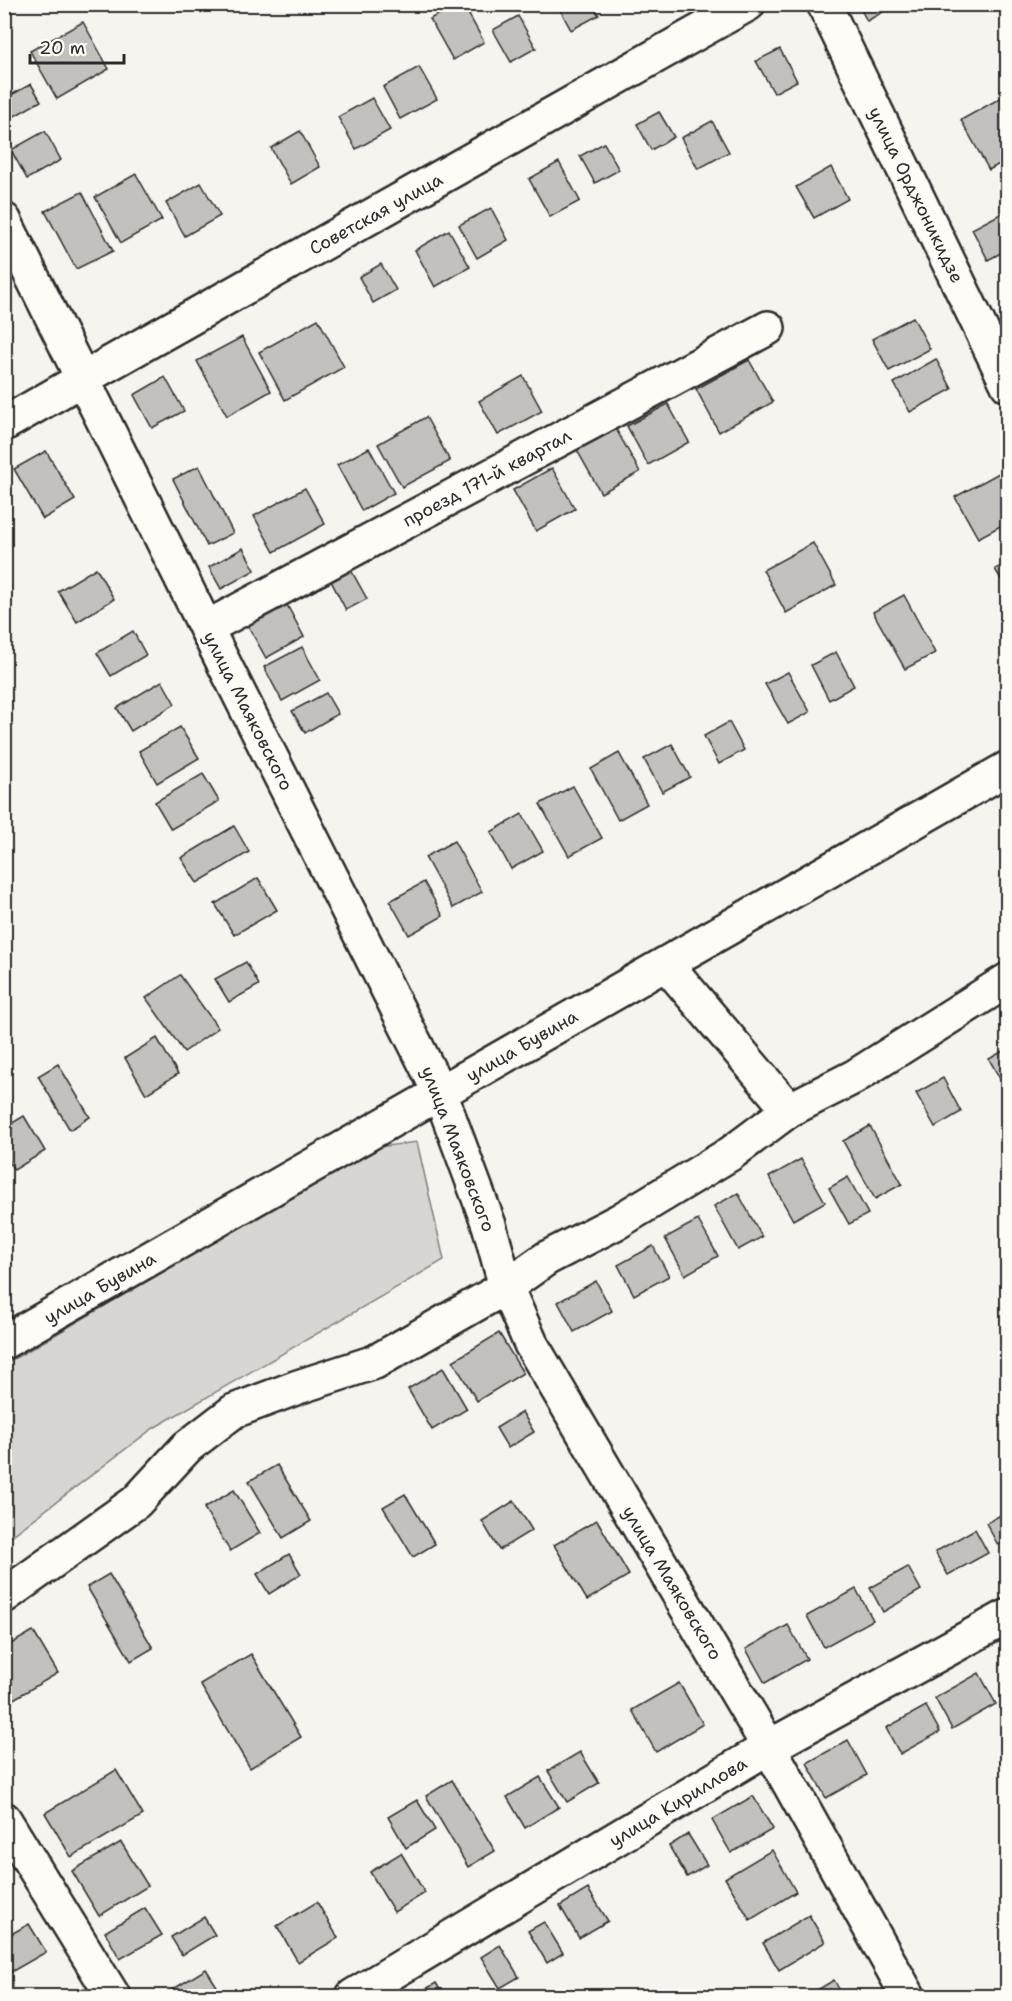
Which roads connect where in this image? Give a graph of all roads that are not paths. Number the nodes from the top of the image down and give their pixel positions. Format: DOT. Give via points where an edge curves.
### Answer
graph roads {
  1 [pos="748,4"];
  2 [pos="824,4"];
  3 [pos="4,220"];
  4 [pos="768,328"];
  5 [pos="84,378"];
  6 [pos="1008,385"];
  7 [pos="4,424"];
  8 [pos="206,628"];
  9 [pos="1008,768"];
  10 [pos="666,964"];
  11 [pos="1008,980"];
  12 [pos="440,1093"];
  13 [pos="789,1110"];
  14 [pos="506,1287"];
  15 [pos="4,1342"];
  16 [pos="4,1596"];
  17 [pos="1008,1616"];
  18 [pos="769,1747"];
  19 [pos="4,1819"];
  20 [pos="113,1996"];
  21 [pos="353,1996"];
  22 [pos="908,1996"];
  1 -- 5 [label="street, Советская улица"];
  2 -- 6 [label="street, улица Орджоникидзе"];
  3 -- 5 [label="street, улица Маяковского"];
  4 -- 8 [label="street, проезд 171-й квартал"];
  5 -- 7 [label="street, Советская улица"];
  5 -- 8 [label="street, улица Маяковского"];
  8 -- 12 [label="street, улица Маяковского"];
  9 -- 10 [label="street, улица Бувина"];
  10 -- 12 [label="street, улица Бувина"];
  10 -- 13 [label="street"];
  11 -- 13 [label="street" via="854,1077"];
  12 -- 14 [label="street, улица Маяковского" via="489,1225"];
  12 -- 15 [label="street, улица Бувина"];
  13 -- 14 [label="street" via="730,1154 619,1221 547,1258"];
  14 -- 16 [label="street" via="375,1362 234,1411 187,1447 136,1502"];
  14 -- 18 [label="street, улица Маяковского" via="531,1344"];
  17 -- 18 [label="street, улица Кириллова"];
  18 -- 21 [label="street, улица Кириллова"];
  18 -- 22 [label="street, улица Маяковского"];
  19 -- 20 [label="street"];
}
